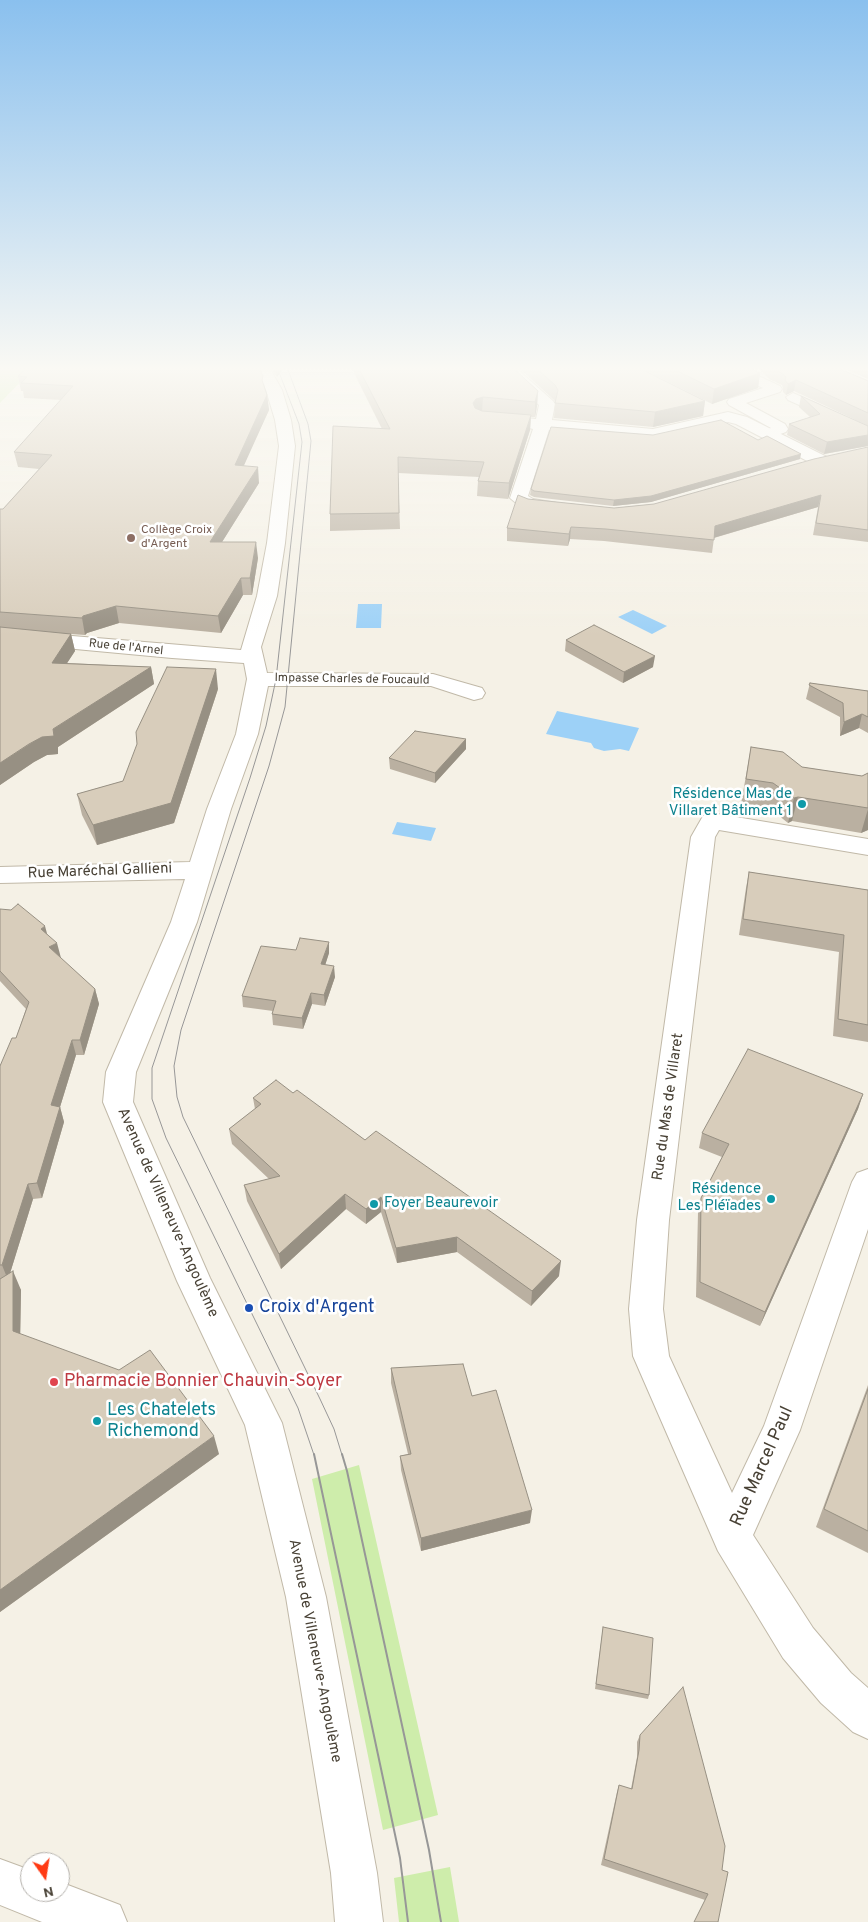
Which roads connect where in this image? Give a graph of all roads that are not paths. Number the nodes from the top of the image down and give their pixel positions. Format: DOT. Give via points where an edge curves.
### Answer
graph roads {
  1 [pos="287,457"];
  2 [pos="532,457"];
  3 [pos="822,457"];
  4 [pos="799,467"];
  5 [pos="566,508"];
  6 [pos="0,636"];
  7 [pos="255,668"];
  8 [pos="474,693"];
  9 [pos="868,847"];
  10 [pos="200,870"];
  11 [pos="0,875"];
  12 [pos="868,1182"];
  13 [pos="732,1537"];
  14 [pos="868,1717"];
  15 [pos="0,1882"];
  16 [pos="103,1922"];
  17 [pos="359,1922"];
  1 -- 7 [label="street, Avenue de Villeneuve-Angoulème" via="269,587 251,647"];
  2 -- 5 [label="street" via="519,498 528,504"];
  3 -- 4 [label="street" via="830,460"];
  6 -- 7 [label="street, Rue de l'Arnel" via="172,652"];
  7 -- 8 [label="street, Impasse Charles de Foucauld" via="433,680"];
  7 -- 10 [label="street, Avenue de Villeneuve-Angoulème" via="246,734"];
  9 -- 13 [label="street, Rue du Mas de Villaret" via="712,821 703,837 653,1220 646,1309 650,1356"];
  10 -- 11 [label="street, Rue Maréchal Gallieni"];
  10 -- 17 [label="street, Avenue de Villeneuve-Angoulème" via="184,922 121,1072 118,1102 194,1280 263,1423 306,1597 354,1872"];
  12 -- 13 [label="street, Rue Marcel Paul" via="781,1430"];
  13 -- 14 [label="street, Rue Marcel Paul" via="798,1643 836,1688"];
  15 -- 16 [label="street"];
}
